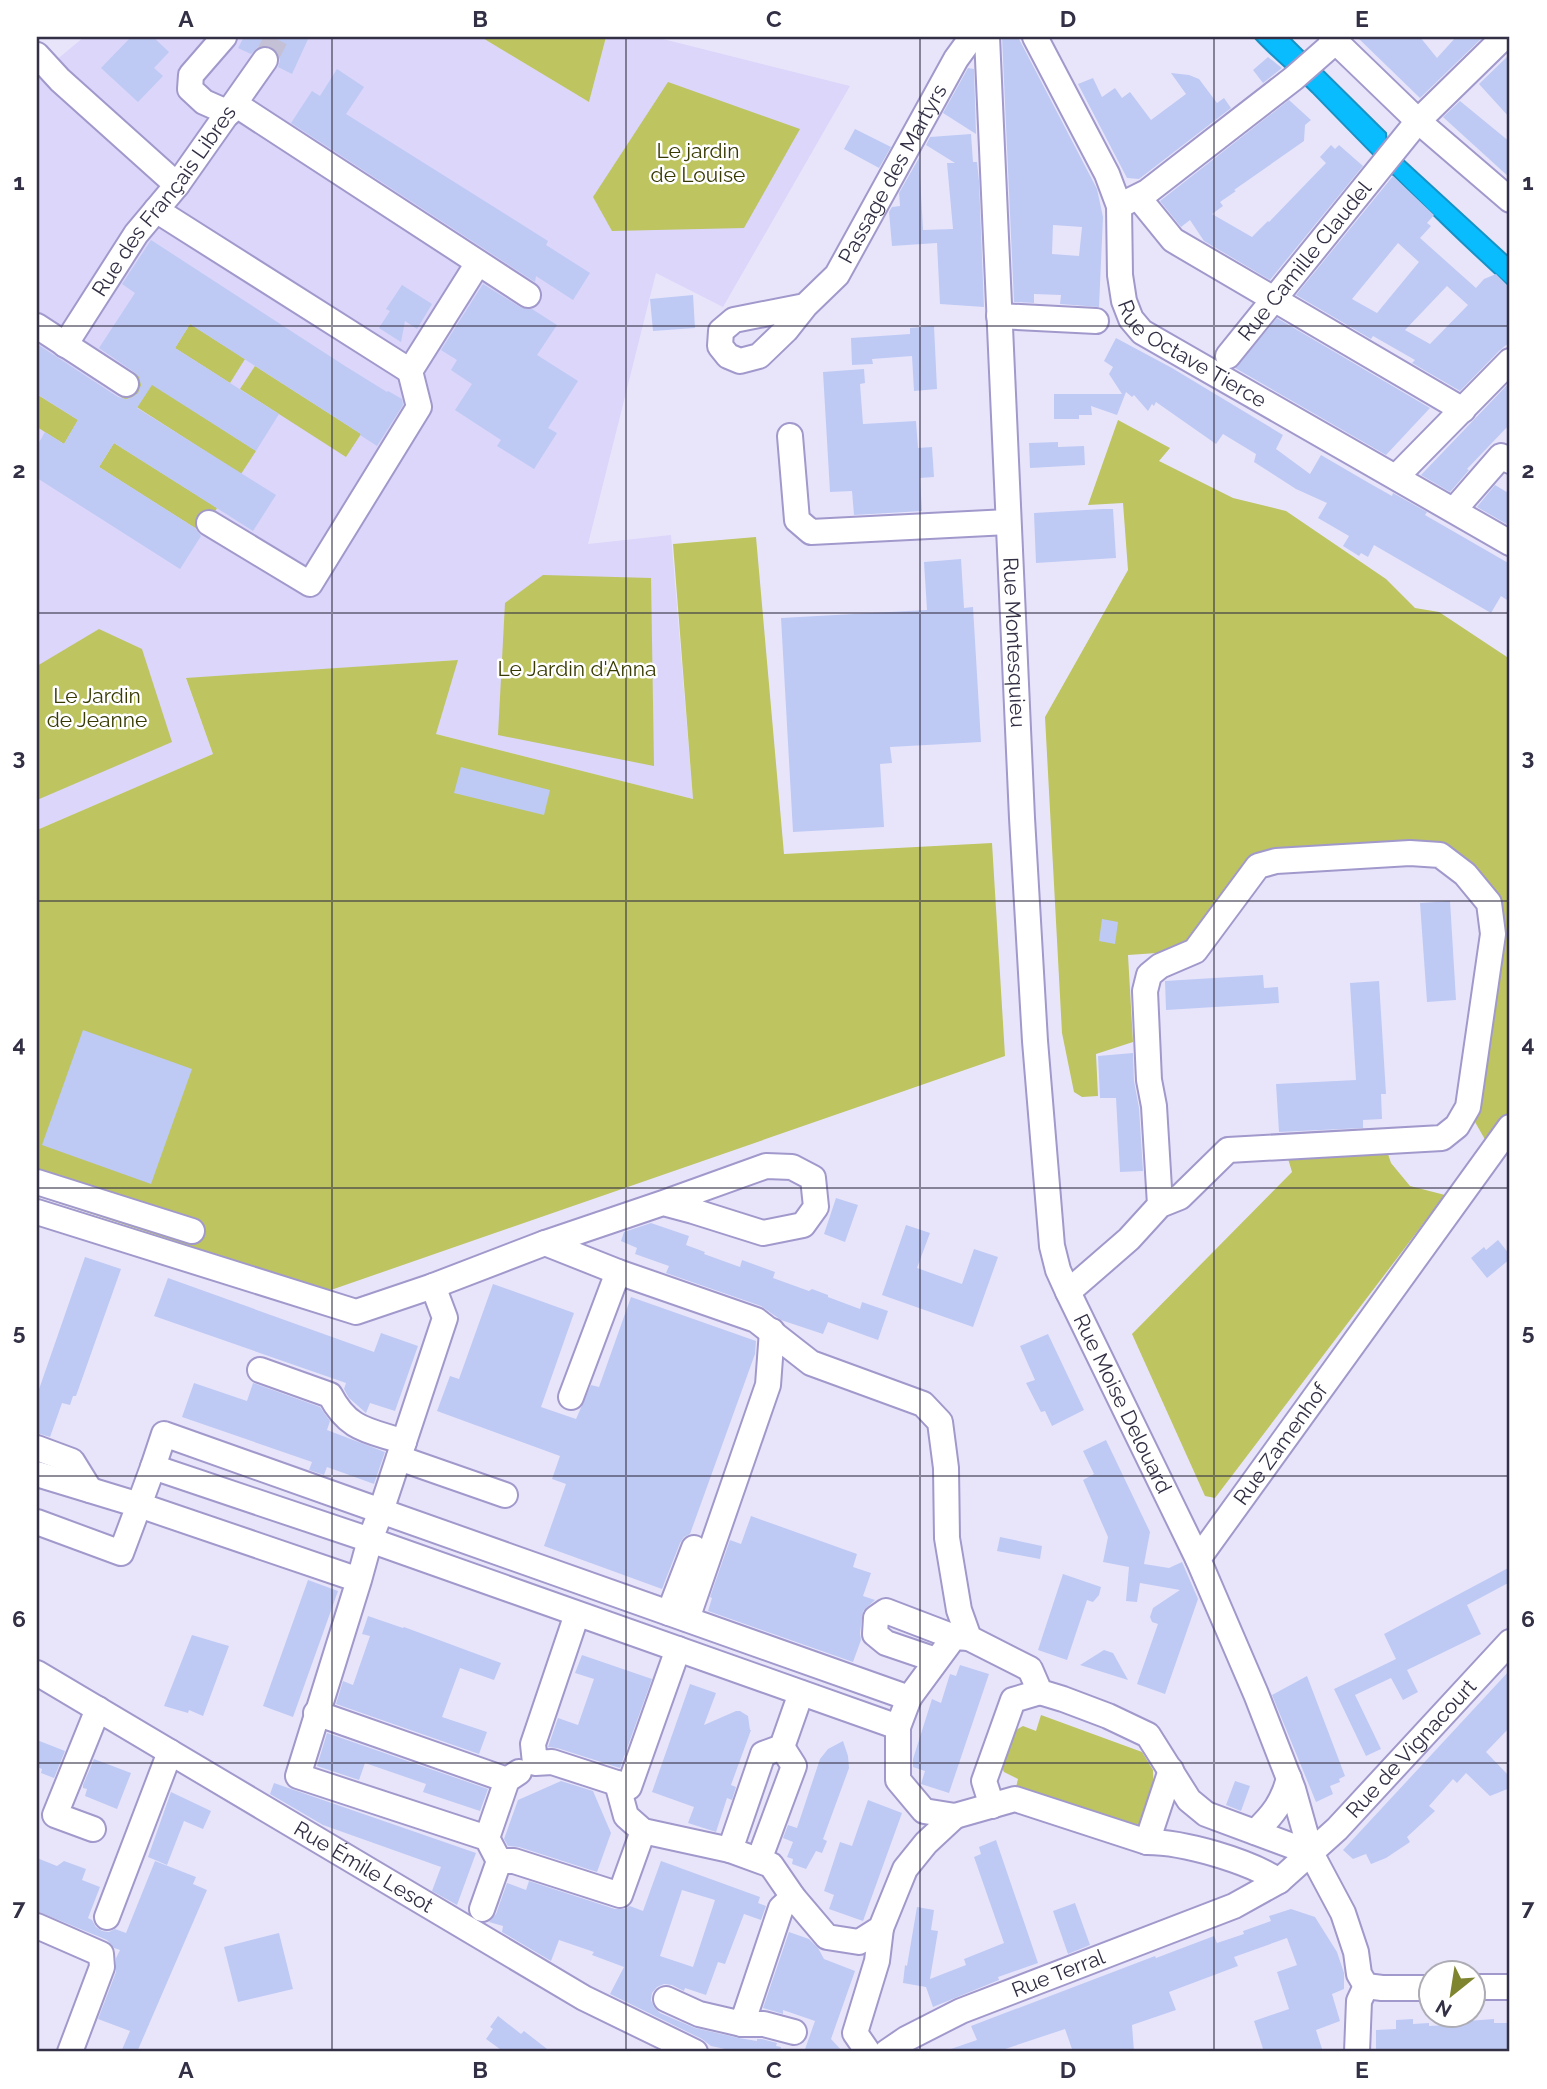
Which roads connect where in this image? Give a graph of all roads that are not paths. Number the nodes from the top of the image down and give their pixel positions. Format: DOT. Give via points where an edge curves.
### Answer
graph roads {
  1 [pos="224,37"];
  2 [pos="972,37"];
  3 [pos="987,37"];
  4 [pos="1035,37"];
  5 [pos="1504,37"];
  6 [pos="1328,45"];
  7 [pos="37,55"];
  8 [pos="265,60"];
  9 [pos="232,108"];
  10 [pos="1418,121"];
  11 [pos="177,185"];
  12 [pos="1510,200"];
  13 [pos="1129,201"];
  14 [pos="156,210"];
  15 [pos="478,263"];
  16 [pos="528,295"];
  17 [pos="1272,298"];
  18 [pos="806,306"];
  19 [pos="999,316"];
  20 [pos="1096,321"];
  21 [pos="37,326"];
  22 [pos="65,345"];
  23 [pos="1228,356"];
  24 [pos="1510,361"];
  25 [pos="410,371"];
  26 [pos="126,384"];
  27 [pos="1463,410"];
  28 [pos="790,436"];
  29 [pos="1510,461"];
  30 [pos="1396,477"];
  31 [pos="1454,510"];
  32 [pos="1009,522"];
  33 [pos="209,523"];
  34 [pos="1510,542"];
  35 [pos="1508,1131"];
  36 [pos="37,1182"];
  37 [pos="663,1203"];
  38 [pos="1160,1205"];
  39 [pos="37,1212"];
  40 [pos="192,1231"];
  41 [pos="545,1243"];
  42 [pos="1052,1246"];
  43 [pos="618,1272"];
  44 [pos="433,1286"];
  45 [pos="1068,1293"];
  46 [pos="772,1331"];
  47 [pos="260,1370"];
  48 [pos="571,1397"];
  49 [pos="37,1448"];
  50 [pos="402,1450"];
  51 [pos="153,1466"];
  52 [pos="37,1474"];
  53 [pos="90,1490"];
  54 [pos="505,1495"];
  55 [pos="139,1505"];
  56 [pos="381,1511"];
  57 [pos="37,1522"];
  58 [pos="370,1540"];
  59 [pos="1198,1559"];
  60 [pos="359,1580"];
  61 [pos="577,1614"];
  62 [pos="678,1616"];
  63 [pos="961,1638"];
  64 [pos="1510,1642"];
  65 [pos="678,1649"];
  66 [pos="936,1660"];
  67 [pos="37,1673"];
  68 [pos="1040,1692"];
  69 [pos="802,1693"];
  70 [pos="909,1698"];
  71 [pos="98,1709"];
  72 [pos="316,1713"];
  73 [pos="898,1727"];
  74 [pos="782,1747"];
  75 [pos="170,1752"];
  76 [pos="535,1763"];
  77 [pos="1171,1769"];
  78 [pos="507,1780"];
  79 [pos="617,1783"];
  80 [pos="1291,1784"];
  81 [pos="992,1806"];
  82 [pos="1198,1807"];
  83 [pos="46,1811"];
  84 [pos="956,1816"];
  85 [pos="93,1829"];
  86 [pos="643,1831"];
  87 [pos="1255,1832"];
  88 [pos="487,1838"];
  89 [pos="1156,1842"];
  90 [pos="1195,1849"];
  91 [pos="730,1850"];
  92 [pos="1311,1853"];
  93 [pos="1227,1859"];
  94 [pos="759,1860"];
  95 [pos="499,1861"];
  96 [pos="1279,1881"];
  97 [pos="793,1897"];
  98 [pos="1234,1906"];
  99 [pos="482,1909"];
  100 [pos="107,1917"];
  101 [pos="37,1926"];
  102 [pos="881,1928"];
  103 [pos="1366,1986"];
  104 [pos="1488,1987"];
  105 [pos="1510,1987"];
  106 [pos="1418,1988"];
  107 [pos="666,1999"];
  108 [pos="742,2024"];
  109 [pos="794,2032"];
  110 [pos="69,2052"];
  111 [pos="695,2052"];
  112 [pos="868,2052"];
  113 [pos="887,2052"];
  114 [pos="1357,2052"];
  1 -- 9 [label="street" via="191,75 190,89 204,102"];
  2 -- 18 [label="street, Passage des Martyrs" via="836,275"];
  3 -- 19 [label="street, Rue Montesquieu"];
  4 -- 13 [label="street, Rue Octave Tierce" via="1108,174"];
  5 -- 10 [label="street, Rue Camille Claudel"];
  6 -- 10 [label="street"];
  6 -- 13 [label="street" via="1294,78"];
  7 -- 11 [label="street"];
  8 -- 9 [label="street, Rue des Français Libres"];
  9 -- 11 [label="street, Rue des Français Libres"];
  9 -- 15 [label="street"];
  10 -- 12 [label="street"];
  10 -- 17 [label="street, Rue Camille Claudel"];
  11 -- 14 [label="street, Rue des Français Libres"];
  13 -- 17 [label="street" via="1172,240"];
  13 -- 30 [label="street, Rue Octave Tierce" via="1120,275 1131,319 1143,332"];
  14 -- 22 [label="street, Rue des Français Libres"];
  14 -- 25 [label="street"];
  15 -- 16 [label="street"];
  15 -- 25 [label="street"];
  17 -- 23 [label="street, Rue Camille Claudel"];
  17 -- 27 [label="street"];
  19 -- 20 [label="street"];
  19 -- 32 [label="street, Rue Montesquieu"];
  21 -- 22 [label="street"];
  22 -- 26 [label="street"];
  24 -- 27 [label="street"];
  25 -- 33 [label="street" via="419,407 310,584"];
  27 -- 30 [label="street"];
  28 -- 32 [label="street" via="797,520 811,532"];
  29 -- 31 [label="street" via="1501,456"];
  30 -- 31 [label="street, Rue Octave Tierce"];
  31 -- 34 [label="street, Rue Octave Tierce"];
  32 -- 42 [label="street, Rue Montesquieu" via="1023,846"];
  35 -- 59 [label="street, Rue Zamenhof"];
  36 -- 40 [label="street"];
  37 -- 37 [label="street" via="763,1233 803,1225 816,1207 813,1178 792,1167 765,1166"];
  37 -- 41 [label="street"];
  38 -- 38 [label="street" via="1149,1080 1145,991 1149,975 1160,965 1195,951 1258,866 1410,853 1440,855 1465,874 1489,903 1493,934 1468,1107 1457,1126 1442,1138 1228,1150 1180,1197"];
  38 -- 45 [label="street"];
  39 -- 44 [label="street" via="356,1312"];
  41 -- 43 [label="street"];
  41 -- 44 [label="street"];
  42 -- 45 [label="street, Rue Moise Delouard"];
  43 -- 46 [label="street" via="756,1320"];
  43 -- 48 [label="street"];
  44 -- 50 [label="street" via="445,1318"];
  45 -- 59 [label="street, Rue Moise Delouard"];
  46 -- 62 [label="street" via="768,1385"];
  46 -- 63 [label="street" via="811,1363 923,1404 940,1422 947,1538"];
  47 -- 50 [label="street" via="330,1395 355,1426"];
  49 -- 53 [label="street" via="72,1461"];
  50 -- 54 [label="street"];
  50 -- 56 [label="street"];
  51 -- 55 [label="street"];
  51 -- 56 [label="street" via="164,1434"];
  51 -- 58 [label="street"];
  52 -- 53 [label="street"];
  53 -- 55 [label="street"];
  55 -- 57 [label="street" via="121,1553"];
  55 -- 60 [label="street"];
  56 -- 58 [label="street"];
  56 -- 62 [label="street"];
  58 -- 60 [label="street"];
  58 -- 61 [label="street"];
  59 -- 80 [label="street"];
  60 -- 72 [label="street"];
  61 -- 65 [label="street"];
  61 -- 76 [label="street" via="533,1744"];
  62 -- 70 [label="street"];
  63 -- 66 [label="street"];
  63 -- 66 [label="street" via="886,1611 876,1618 875,1634 886,1643"];
  63 -- 68 [label="street" via="1030,1669"];
  64 -- 92 [label="street, Rue de Vignacourt"];
  65 -- 69 [label="street"];
  65 -- 79 [label="street" via="629,1787"];
  66 -- 70 [label="street"];
  67 -- 71 [label="street, Rue Émile Lesot"];
  68 -- 77 [label="street" via="1148,1735"];
  68 -- 81 [label="street" via="1013,1700 984,1781"];
  69 -- 73 [label="street"];
  69 -- 74 [label="street"];
  70 -- 73 [label="street"];
  71 -- 75 [label="street, Rue Émile Lesot"];
  71 -- 83 [label="street"];
  72 -- 78 [label="street"];
  72 -- 88 [label="street" via="298,1776"];
  73 -- 84 [label="street" via="898,1780 924,1811"];
  74 -- 91 [label="street" via="763,1754"];
  74 -- 94 [label="street" via="794,1766"];
  75 -- 100 [label="street"];
  75 -- 111 [label="street, Rue Émile Lesot" via="584,1998"];
  76 -- 78 [label="street"];
  76 -- 79 [label="street" via="552,1762"];
  77 -- 82 [label="street"];
  77 -- 89 [label="street"];
  78 -- 88 [label="street"];
  79 -- 86 [label="street" via="626,1816"];
  80 -- 87 [label="street"];
  80 -- 92 [label="street"];
  81 -- 84 [label="street"];
  81 -- 89 [label="street" via="1015,1799"];
  82 -- 87 [label="street"];
  82 -- 89 [label="street" via="1176,1804"];
  82 -- 90 [label="street"];
  83 -- 85 [label="street"];
  84 -- 102 [label="street" via="905,1869"];
  86 -- 91 [label="street"];
  86 -- 95 [label="street" via="621,1895 514,1861"];
  87 -- 92 [label="street"];
  88 -- 95 [label="street"];
  89 -- 90 [label="street"];
  90 -- 93 [label="street"];
  91 -- 94 [label="street"];
  92 -- 96 [label="street, Rue de Vignacourt"];
  92 -- 103 [label="street" via="1343,1913"];
  93 -- 96 [label="street"];
  93 -- 98 [label="street" via="1236,1871"];
  94 -- 97 [label="street" via="771,1865"];
  95 -- 99 [label="street"];
  96 -- 98 [label="street, Rue Terral"];
  97 -- 102 [label="street" via="827,1937 859,1942"];
  97 -- 108 [label="street" via="781,1908"];
  98 -- 113 [label="street, Rue Terral" via="961,2011"];
  101 -- 110 [label="street" via="101,1954 102,1967"];
  102 -- 112 [label="street" via="877,1961 855,2033"];
  103 -- 106 [label="street"];
  103 -- 114 [label="street" via="1359,2001"];
  104 -- 105 [label="street"];
  107 -- 108 [label="street" via="699,2014"];
  108 -- 109 [label="street"];
}
